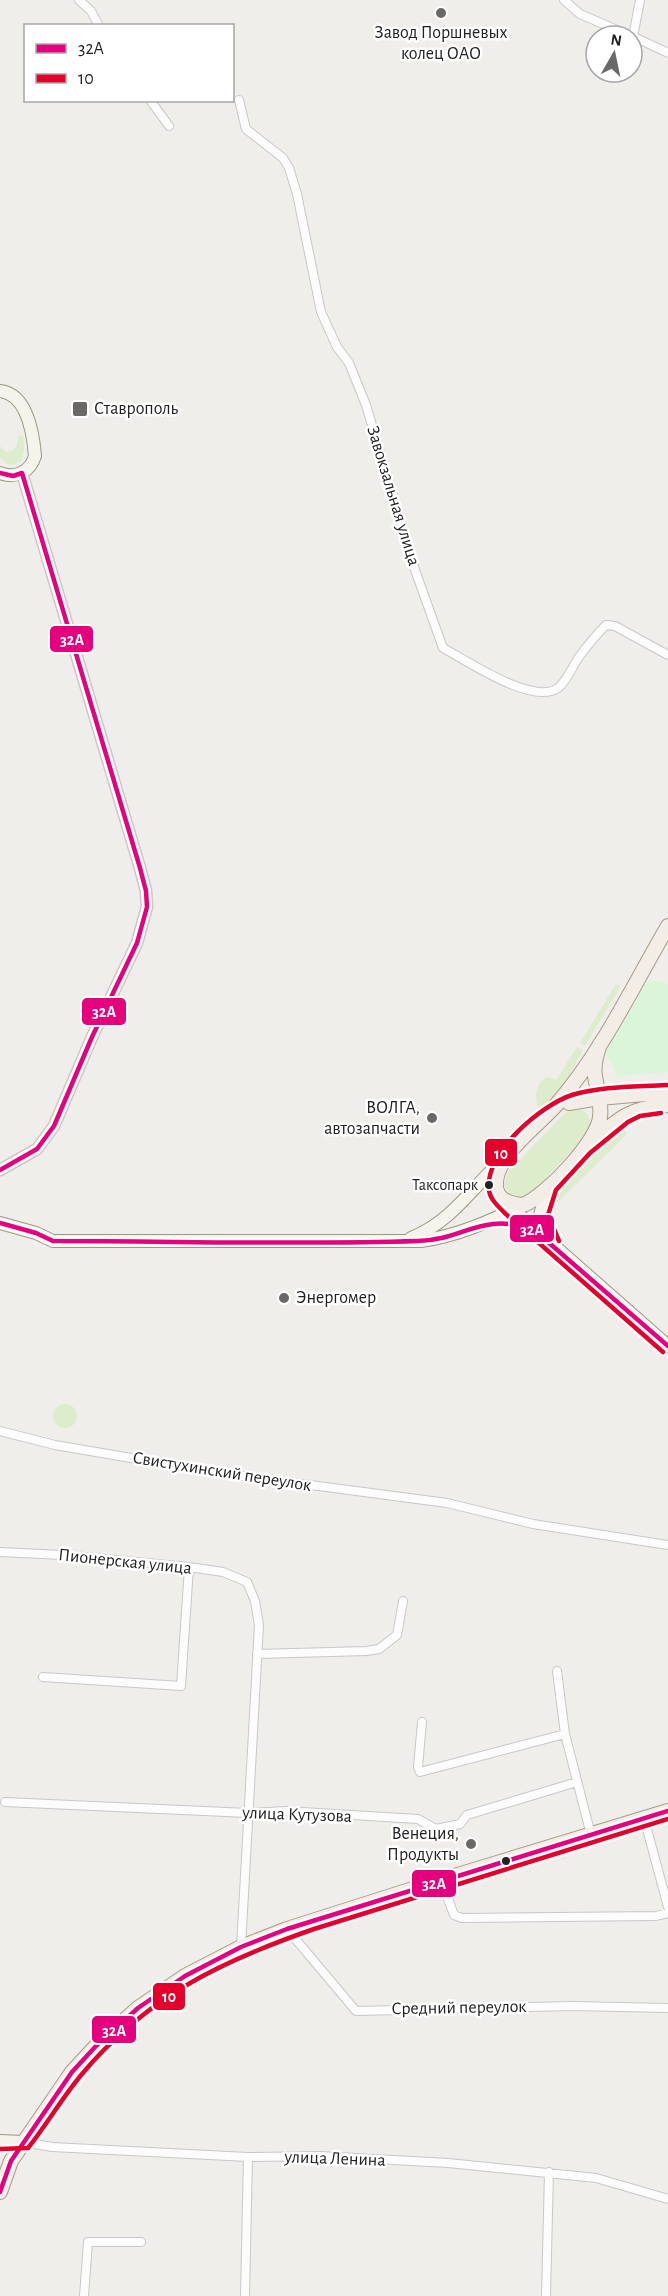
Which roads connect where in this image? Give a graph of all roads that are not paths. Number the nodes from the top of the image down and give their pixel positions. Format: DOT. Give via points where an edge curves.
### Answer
graph roads {
  1 [pos="79,0"];
  2 [pos="564,0"];
  3 [pos="640,0"];
  4 [pos="98,24"];
  5 [pos="604,24"];
  6 [pos="635,24"];
  7 [pos="644,42"];
  8 [pos="668,53"];
  9 [pos="239,100"];
  10 [pos="151,102"];
  11 [pos="169,126"];
  12 [pos="0,391"];
  13 [pos="0,473"];
  14 [pos="22,473"];
  15 [pos="668,655"];
  16 [pos="668,926"];
  17 [pos="600,1044"];
  18 [pos="595,1074"];
  19 [pos="668,1092"];
  20 [pos="619,1096"];
  21 [pos="599,1098"];
  22 [pos="570,1103"];
  23 [pos="668,1105"];
  24 [pos="542,1120"];
  25 [pos="596,1130"];
  26 [pos="585,1148"];
  27 [pos="508,1154"];
  28 [pos="0,1170"];
  29 [pos="549,1186"];
  30 [pos="518,1208"];
  31 [pos="486,1222"];
  32 [pos="0,1223"];
  33 [pos="533,1229"];
  34 [pos="399,1241"];
  35 [pos="552,1245"];
  36 [pos="668,1346"];
  37 [pos="0,1431"];
  38 [pos="668,1545"];
  39 [pos="0,1552"];
  40 [pos="189,1568"];
  41 [pos="403,1601"];
  42 [pos="257,1654"];
  43 [pos="557,1671"];
  44 [pos="43,1677"];
  45 [pos="422,1722"];
  46 [pos="565,1734"];
  47 [pos="577,1782"];
  48 [pos="5,1802"];
  49 [pos="668,1811"];
  50 [pos="248,1814"];
  51 [pos="644,1818"];
  52 [pos="591,1834"];
  53 [pos="441,1880"];
  54 [pos="668,1907"];
  55 [pos="668,1913"];
  56 [pos="287,1929"];
  57 [pos="241,1947"];
  58 [pos="668,2008"];
  59 [pos="0,2141"];
  60 [pos="23,2142"];
  61 [pos="248,2157"];
  62 [pos="549,2172"];
  63 [pos="0,2192"];
  64 [pos="668,2199"];
  65 [pos="141,2242"];
  66 [pos="84,2296"];
  67 [pos="244,2296"];
  68 [pos="546,2296"];
  1 -- 4 [label="street"];
  2 -- 5 [label="street" via="580,14"];
  3 -- 6 [label="street"];
  7 -- 8 [label="street"];
  9 -- 15 [label="street, Завокзальная улица" via="246,129 283,158 289,168 321,312 366,405 443,648 501,680 546,693 557,688 606,625 615,626"];
  10 -- 11 [label="street"];
  12 -- 14 [label="main road" via="10,393 22,404 34,446 32,464"];
  13 -- 14 [label="main road"];
  14 -- 28 [label="street" via="140,868 147,907 137,943 54,1126 37,1149"];
  16 -- 17 [label="main road"];
  17 -- 18 [label="main road"];
  17 -- 24 [label="main road"];
  18 -- 20 [label="main road" via="603,1090"];
  18 -- 21 [label="main road"];
  19 -- 20 [label="main road"];
  20 -- 21 [label="main road"];
  21 -- 22 [label="main road"];
  21 -- 25 [label="main road"];
  22 -- 24 [label="main road"];
  22 -- 25 [label="main road" via="590,1110"];
  23 -- 26 [label="main road" via="638,1109 624,1116"];
  24 -- 27 [label="main road"];
  25 -- 26 [label="main road"];
  26 -- 29 [label="main road"];
  27 -- 30 [label="main road" via="496,1182 499,1197"];
  27 -- 34 [label="main road" via="444,1220"];
  29 -- 30 [label="main road"];
  29 -- 35 [label="main road" via="540,1215"];
  30 -- 31 [label="main road"];
  30 -- 33 [label="main road"];
  31 -- 33 [label="main road" via="506,1221"];
  31 -- 34 [label="main road" via="421,1242"];
  32 -- 34 [label="main road" via="53,1241"];
  33 -- 35 [label="main road"];
  35 -- 36 [label="main road"];
  37 -- 38 [label="street, Свистухинский переулок" via="55,1445 213,1472 447,1503 533,1524"];
  39 -- 40 [label="street, Пионерская улица"];
  40 -- 42 [label="street, Пионерская улица" via="223,1572 247,1582 260,1625"];
  40 -- 44 [label="street" via="181,1686"];
  41 -- 42 [label="street" via="397,1635 379,1649"];
  42 -- 50 [label="street"];
  43 -- 46 [label="street"];
  45 -- 46 [label="street" via="420,1772"];
  46 -- 47 [label="street"];
  47 -- 50 [label="street, улица Кутузова" via="467,1815 460,1824 436,1828 418,1819 286,1811"];
  47 -- 52 [label="street"];
  48 -- 50 [label="street, улица Кутузова"];
  49 -- 51 [label="main road"];
  50 -- 57 [label="street"];
  51 -- 52 [label="main road"];
  51 -- 54 [label="street"];
  52 -- 53 [label="main road"];
  53 -- 55 [label="street" via="454,1915 462,1918"];
  53 -- 56 [label="main road"];
  56 -- 57 [label="main road"];
  56 -- 58 [label="street, Средний переулок" via="356,2011"];
  57 -- 60 [label="main road" via="170,1986 118,2025 72,2072"];
  59 -- 60 [label="main road, улица Ленина"];
  60 -- 61 [label="street, улица Ленина" via="51,2147"];
  60 -- 63 [label="main road"];
  61 -- 62 [label="street, улица Ленина" via="320,2156"];
  61 -- 67 [label="street"];
  62 -- 64 [label="street, улица Ленина" via="596,2178"];
  62 -- 68 [label="street"];
  65 -- 66 [label="street" via="88,2242"];
}
